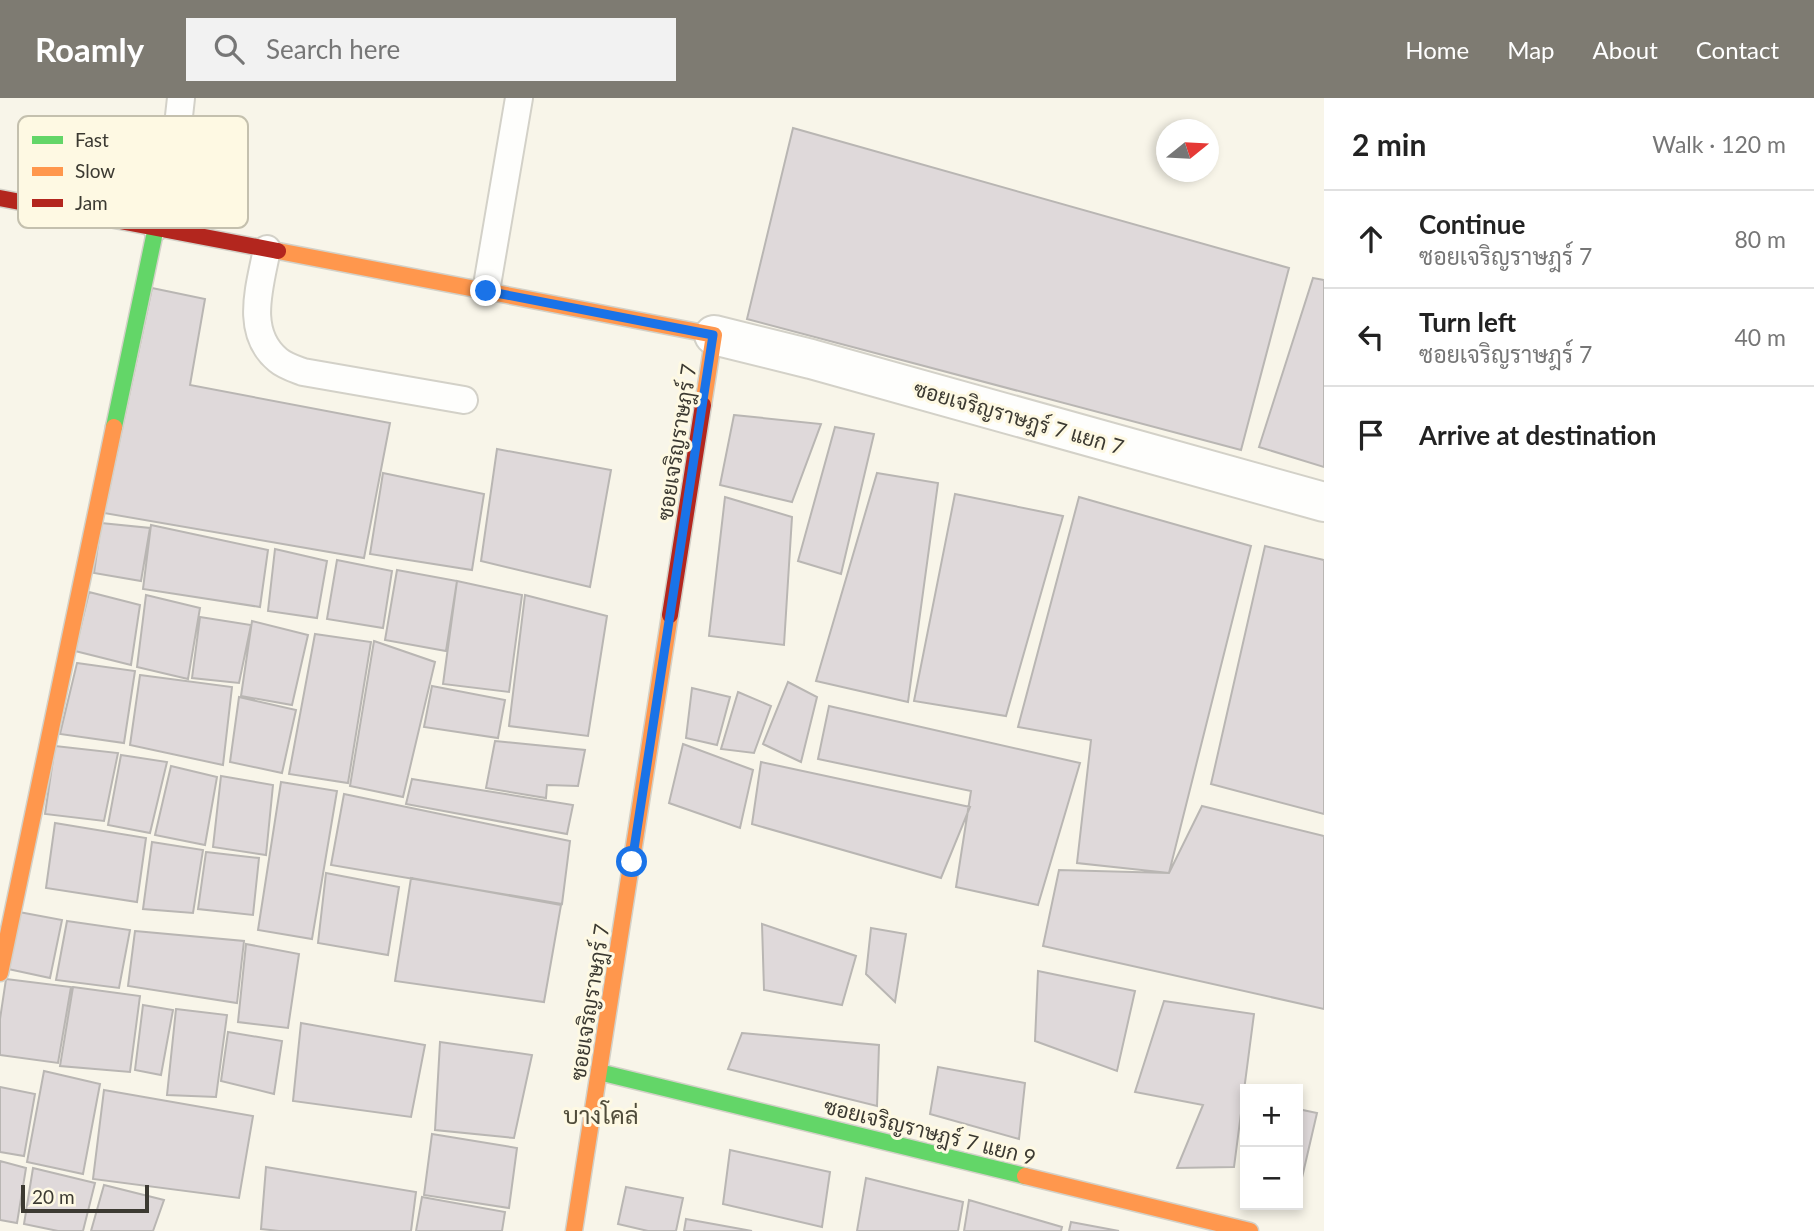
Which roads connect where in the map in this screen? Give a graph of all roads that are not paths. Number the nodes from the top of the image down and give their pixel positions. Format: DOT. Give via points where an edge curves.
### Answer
graph roads {
  1 [pos="181,98"];
  2 [pos="519,98"];
  3 [pos="179,116"];
  4 [pos="0,198"];
  5 [pos="18,201"];
  6 [pos="156,228"];
  7 [pos="161,228"];
  8 [pos="267,249"];
  9 [pos="486,291"];
  10 [pos="713,335"];
  11 [pos="464,400"];
  12 [pos="1324,502"];
  13 [pos="0,973"];
  14 [pos="600,1072"];
  15 [pos="574,1231"];
  16 [pos="1250,1231"];
  1 -- 3 [label="lane"];
  2 -- 9 [label="lane"];
  4 -- 5 [label="street"];
  6 -- 13 [label="street"];
  7 -- 8 [label="street"];
  8 -- 9 [label="street"];
  8 -- 11 [label="lane" via="256,314 263,343 279,361 303,372"];
  9 -- 10 [label="street"];
  10 -- 12 [label="street, ซอยเจริญราษฎร์ 7 แยก 7"];
  10 -- 14 [label="street, ซอยเจริญราษฎร์ 7"];
  14 -- 15 [label="street, ซอยเจริญราษฎร์ 7"];
  14 -- 16 [label="street, ซอยเจริญราษฎร์ 7 แยก 9"];
}
